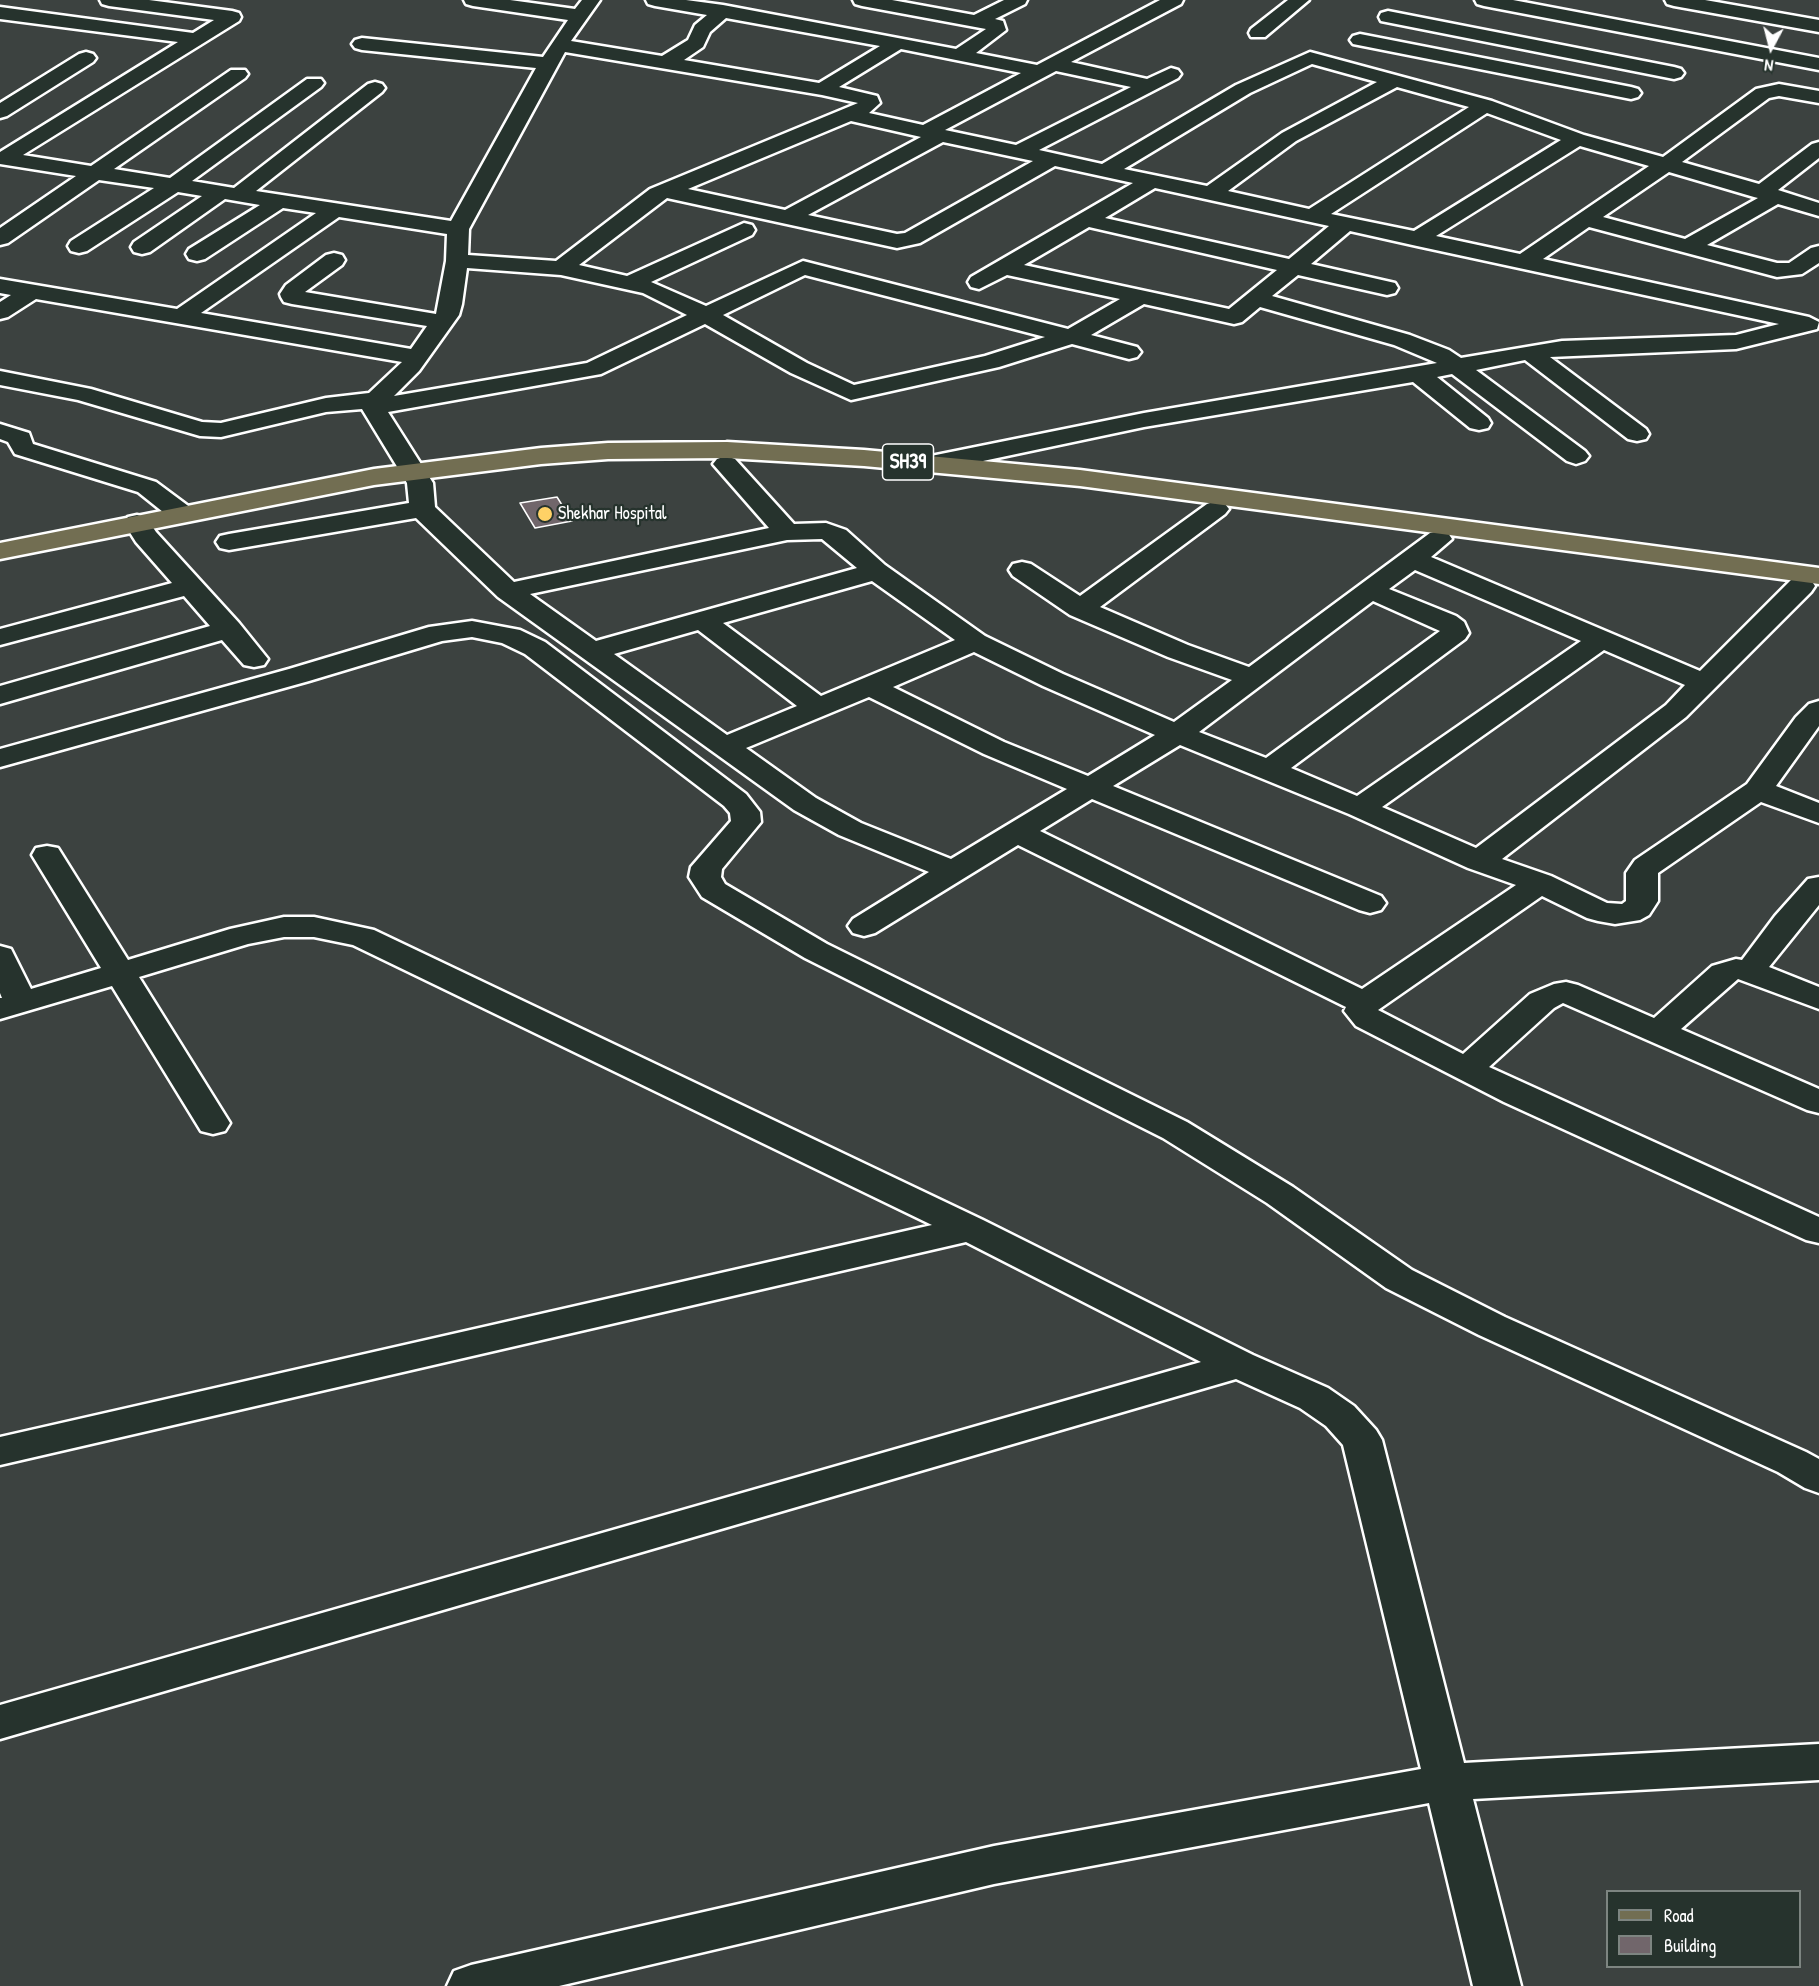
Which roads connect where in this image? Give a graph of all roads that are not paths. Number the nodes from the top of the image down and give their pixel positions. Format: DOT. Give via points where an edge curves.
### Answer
graph roads {
  1 [pos="64,0"];
  2 [pos="110,0"];
  3 [pos="209,0"];
  4 [pos="473,0"];
  5 [pos="656,0"];
  6 [pos="862,0"];
  7 [pos="1018,0"];
  8 [pos="1174,0"];
  9 [pos="1300,0"];
  10 [pos="1379,0"];
  11 [pos="1484,0"];
  12 [pos="1674,0"];
  13 [pos="236,7"];
  14 [pos="586,8"];
  15 [pos="189,11"];
  16 [pos="723,11"];
  17 [pos="0,13"];
  18 [pos="34,17"];
  19 [pos="1388,17"];
  20 [pos="977,21"];
  21 [pos="1819,26"];
  22 [pos="1258,33"];
  23 [pos="196,39"];
  24 [pos="1360,40"];
  25 [pos="898,43"];
  26 [pos="362,44"];
  27 [pos="554,55"];
  28 [pos="960,55"];
  29 [pos="871,57"];
  30 [pos="86,58"];
  31 [pos="666,62"];
  32 [pos="906,64"];
  33 [pos="1819,64"];
  34 [pos="1046,68"];
  35 [pos="1351,68"];
  36 [pos="1674,73"];
  37 [pos="238,74"];
  38 [pos="1171,74"];
  39 [pos="1396,80"];
  40 [pos="987,81"];
  41 [pos="314,83"];
  42 [pos="1149,85"];
  43 [pos="1011,86"];
  44 [pos="375,88"];
  45 [pos="822,89"];
  46 [pos="1631,93"];
  47 [pos="1819,97"];
  48 [pos="1485,105"];
  49 [pos="0,112"];
  50 [pos="849,115"];
  51 [pos="933,133"];
  52 [pos="1578,139"];
  53 [pos="1819,148"];
  54 [pos="1019,152"];
  55 [pos="1053,159"];
  56 [pos="1,165"];
  57 [pos="1665,165"];
  58 [pos="1105,171"];
  59 [pos="97,173"];
  60 [pos="1152,181"];
  61 [pos="174,185"];
  62 [pos="666,191"];
  63 [pos="230,193"];
  64 [pos="1210,194"];
  65 [pos="1769,194"];
  66 [pos="280,201"];
  67 [pos="335,210"];
  68 [pos="1819,210"];
  69 [pos="1313,216"];
  70 [pos="788,218"];
  71 [pos="1585,219"];
  72 [pos="1087,220"];
  73 [pos="1346,224"];
  74 [pos="458,229"];
  75 [pos="744,230"];
  76 [pos="0,238"];
  77 [pos="1417,239"];
  78 [pos="79,246"];
  79 [pos="1688,246"];
  80 [pos="142,247"];
  81 [pos="197,254"];
  82 [pos="1819,254"];
  83 [pos="334,260"];
  84 [pos="457,261"];
  85 [pos="1524,262"];
  86 [pos="1296,266"];
  87 [pos="561,268"];
  88 [pos="1005,268"];
  89 [pos="632,282"];
  90 [pos="979,282"];
  91 [pos="0,286"];
  92 [pos="1387,288"];
  93 [pos="33,291"];
  94 [pos="1140,297"];
  95 [pos="1257,299"];
  96 [pos="0,312"];
  97 [pos="704,314"];
  98 [pos="181,317"];
  99 [pos="442,322"];
  100 [pos="1814,323"];
  101 [pos="1071,337"];
  102 [pos="1129,352"];
  103 [pos="1529,352"];
  104 [pos="417,357"];
  105 [pos="1458,366"];
  106 [pos="1418,374"];
  107 [pos="0,378"];
  108 [pos="374,404"];
  109 [pos="1479,423"];
  110 [pos="0,430"];
  111 [pos="1637,434"];
  112 [pos="1576,456"];
  113 [pos="726,464"];
  114 [pos="931,464"];
  115 [pos="418,488"];
  116 [pos="1216,509"];
  117 [pos="182,514"];
  118 [pos="141,529"];
  119 [pos="787,532"];
  120 [pos="1439,539"];
  121 [pos="228,542"];
  122 [pos="0,551"];
  123 [pos="1413,559"];
  124 [pos="0,564"];
  125 [pos="1022,570"];
  126 [pos="876,571"];
  127 [pos="1813,584"];
  128 [pos="192,586"];
  129 [pos="508,591"];
  130 [pos="1371,591"];
  131 [pos="1080,609"];
  132 [pos="702,620"];
  133 [pos="228,629"];
  134 [pos="0,637"];
  135 [pos="1602,639"];
  136 [pos="975,642"];
  137 [pos="590,652"];
  138 [pos="254,659"];
  139 [pos="1254,678"];
  140 [pos="1704,683"];
  141 [pos="870,686"];
  142 [pos="0,695"];
  143 [pos="818,707"];
  144 [pos="1815,720"];
  145 [pos="1177,734"];
  146 [pos="723,747"];
  147 [pos="0,758"];
  148 [pos="1269,770"];
  149 [pos="1090,786"];
  150 [pos="1758,790"];
  151 [pos="1360,808"];
  152 [pos="1819,814"];
  153 [pos="1017,832"];
  154 [pos="47,855"];
  155 [pos="1479,861"];
  156 [pos="953,872"];
  157 [pos="1540,883"];
  158 [pos="1819,886"];
  159 [pos="1370,903"];
  160 [pos="864,926"];
  161 [pos="0,956"];
  162 [pos="1750,971"];
  163 [pos="118,973"];
  164 [pos="1819,999"];
  165 [pos="1364,1003"];
  166 [pos="11,1006"];
  167 [pos="1658,1032"];
  168 [pos="1466,1069"];
  169 [pos="1819,1102"];
  170 [pos="213,1124"];
  171 [pos="970,1228"];
  172 [pos="1819,1231"];
  173 [pos="1239,1365"];
  174 [pos="0,1451"];
  175 [pos="1819,1478"];
  176 [pos="0,1722"];
  177 [pos="1819,1762"];
  178 [pos="1447,1782"];
  179 [pos="471,1986"];
  180 [pos="1497,1986"];
  1 -- 18 [label="street"];
  2 -- 15 [label="street"];
  3 -- 15 [label="street"];
  4 -- 14 [label="street"];
  5 -- 16 [label="street"];
  6 -- 20 [label="street"];
  7 -- 20 [label="street"];
  8 -- 34 [label="street"];
  9 -- 22 [label="street"];
  10 -- 19 [label="street" via="1407,5"];
  11 -- 33 [label="street"];
  12 -- 21 [label="street"];
  13 -- 15 [label="street"];
  13 -- 23 [label="street"];
  14 -- 27 [label="street"];
  16 -- 25 [label="street"];
  16 -- 31 [label="street" via="702,29 689,49"];
  17 -- 18 [label="street"];
  18 -- 23 [label="street"];
  19 -- 24 [label="street"];
  19 -- 36 [label="street"];
  20 -- 28 [label="street" via="996,26 997,30"];
  23 -- 56 [label="street"];
  24 -- 35 [label="street" via="1344,55"];
  24 -- 46 [label="street"];
  25 -- 28 [label="street"];
  25 -- 29 [label="street"];
  26 -- 27 [label="street"];
  27 -- 31 [label="street"];
  27 -- 74 [label="street"];
  28 -- 34 [label="street"];
  29 -- 32 [label="street"];
  29 -- 45 [label="street"];
  30 -- 49 [label="street"];
  31 -- 45 [label="street"];
  34 -- 42 [label="street"];
  34 -- 43 [label="street"];
  35 -- 39 [label="street"];
  35 -- 58 [label="street" via="1305,59 1243,89"];
  37 -- 59 [label="street"];
  38 -- 42 [label="street"];
  39 -- 48 [label="street"];
  39 -- 64 [label="street" via="1289,137"];
  40 -- 43 [label="street"];
  41 -- 61 [label="street"];
  42 -- 54 [label="street"];
  43 -- 51 [label="street"];
  44 -- 63 [label="street"];
  45 -- 50 [label="street" via="870,100 866,107"];
  47 -- 57 [label="street" via="1779,90 1763,93"];
  48 -- 52 [label="street"];
  48 -- 69 [label="street"];
  50 -- 51 [label="street"];
  50 -- 62 [label="street"];
  51 -- 54 [label="street"];
  51 -- 70 [label="street"];
  52 -- 57 [label="street"];
  52 -- 77 [label="street"];
  53 -- 65 [label="street"];
  54 -- 55 [label="street"];
  55 -- 58 [label="street"];
  55 -- 70 [label="street" via="905,240 888,240"];
  56 -- 59 [label="street" via="30,162"];
  57 -- 65 [label="street"];
  57 -- 71 [label="street"];
  58 -- 60 [label="street"];
  59 -- 61 [label="street"];
  59 -- 76 [label="street"];
  60 -- 64 [label="street"];
  60 -- 72 [label="street"];
  61 -- 63 [label="street"];
  61 -- 78 [label="street"];
  62 -- 70 [label="street"];
  62 -- 87 [label="street"];
  63 -- 66 [label="street"];
  63 -- 80 [label="street"];
  64 -- 69 [label="street"];
  65 -- 68 [label="street"];
  65 -- 79 [label="street"];
  66 -- 67 [label="street"];
  66 -- 81 [label="street"];
  67 -- 74 [label="street"];
  67 -- 98 [label="street"];
  69 -- 73 [label="street"];
  71 -- 79 [label="street"];
  71 -- 85 [label="street"];
  72 -- 86 [label="street"];
  72 -- 88 [label="street"];
  73 -- 77 [label="street"];
  73 -- 86 [label="street"];
  74 -- 84 [label="street"];
  75 -- 89 [label="street"];
  77 -- 85 [label="street"];
  79 -- 82 [label="street" via="1786,271"];
  83 -- 99 [label="street" via="294,290 292,297"];
  84 -- 87 [label="street"];
  84 -- 99 [label="street" via="451,304"];
  85 -- 100 [label="street"];
  86 -- 92 [label="street"];
  86 -- 95 [label="street"];
  87 -- 89 [label="street"];
  88 -- 90 [label="street"];
  88 -- 94 [label="street"];
  89 -- 97 [label="street"];
  91 -- 93 [label="street"];
  93 -- 96 [label="street"];
  93 -- 98 [label="street"];
  94 -- 95 [label="street" via="1234,317"];
  94 -- 101 [label="street"];
  95 -- 105 [label="street" via="1423,346"];
  97 -- 101 [label="street" via="808,268"];
  97 -- 101 [label="street" via="851,393 991,362"];
  97 -- 108 [label="street" via="593,369"];
  98 -- 104 [label="street"];
  99 -- 104 [label="street"];
  100 -- 103 [label="street" via="1736,342"];
  101 -- 102 [label="street"];
  103 -- 105 [label="street"];
  103 -- 111 [label="street"];
  104 -- 108 [label="street"];
  105 -- 106 [label="street"];
  105 -- 112 [label="street"];
  106 -- 109 [label="street"];
  106 -- 114 [label="street" via="1144,420"];
  107 -- 108 [label="street" via="82,394 200,429 221,430 326,405"];
  108 -- 115 [label="street"];
  110 -- 117 [label="street" via="20,438 24,448 147,487"];
  113 -- 115 [label="main road, SH39" via="648,463"];
  113 -- 116 [label="main road, SH39" via="901,473"];
  113 -- 119 [label="street"];
  114 -- 115 [label="main road, SH39" via="794,452 608,451 541,456"];
  114 -- 127 [label="main road, SH39" via="1080,478"];
  115 -- 117 [label="main road, SH39" via="374,477"];
  115 -- 118 [label="main road, SH39"];
  115 -- 121 [label="street"];
  115 -- 129 [label="street"];
  116 -- 120 [label="main road, SH39"];
  116 -- 131 [label="street"];
  117 -- 118 [label="main road, SH39"];
  118 -- 122 [label="main road, SH39"];
  118 -- 124 [label="main road, SH39"];
  118 -- 128 [label="street"];
  119 -- 126 [label="street" via="826,531"];
  119 -- 129 [label="street"];
  120 -- 123 [label="street"];
  120 -- 127 [label="main road, SH39"];
  123 -- 130 [label="street"];
  123 -- 135 [label="street"];
  125 -- 131 [label="street"];
  126 -- 132 [label="street"];
  126 -- 136 [label="street"];
  127 -- 140 [label="street"];
  128 -- 133 [label="street"];
  128 -- 134 [label="street"];
  129 -- 137 [label="street"];
  130 -- 139 [label="street"];
  130 -- 148 [label="street" via="1446,622 1455,633"];
  131 -- 139 [label="street"];
  132 -- 137 [label="street"];
  132 -- 143 [label="street"];
  133 -- 138 [label="street"];
  133 -- 142 [label="street"];
  135 -- 140 [label="street"];
  135 -- 151 [label="street"];
  136 -- 141 [label="street"];
  136 -- 145 [label="street"];
  137 -- 146 [label="street"];
  139 -- 145 [label="street"];
  140 -- 155 [label="street" via="1676,711"];
  141 -- 143 [label="street"];
  141 -- 149 [label="street" via="994,748"];
  143 -- 146 [label="street"];
  144 -- 150 [label="street"];
  145 -- 148 [label="street"];
  145 -- 149 [label="street"];
  146 -- 156 [label="street" via="832,819"];
  147 -- 175 [label="street" via="439,633 472,629 510,636 535,648 735,800 745,812 746,822 707,867 705,877 713,890 816,951 1175,1130 1280,1195 1399,1278 1492,1326 1792,1462"];
  148 -- 151 [label="street"];
  149 -- 153 [label="street"];
  149 -- 159 [label="street"];
  150 -- 152 [label="street"];
  150 -- 157 [label="street" via="1646,867 1642,873 1642,901 1629,913 1598,910"];
  151 -- 155 [label="street"];
  153 -- 156 [label="street"];
  153 -- 165 [label="street"];
  154 -- 163 [label="street"];
  155 -- 157 [label="street"];
  156 -- 160 [label="street"];
  157 -- 165 [label="street"];
  158 -- 162 [label="street"];
  161 -- 166 [label="street"];
  162 -- 164 [label="street"];
  162 -- 167 [label="street" via="1736,969 1724,973"];
  163 -- 166 [label="street"];
  163 -- 170 [label="street"];
  163 -- 171 [label="street" via="284,927 314,927 363,937"];
  165 -- 168 [label="street" via="1361,1011 1368,1019"];
  167 -- 168 [label="street" via="1566,992 1554,994"];
  167 -- 169 [label="street"];
  168 -- 172 [label="street"];
  171 -- 173 [label="street"];
  171 -- 174 [label="street"];
  173 -- 176 [label="street"];
  173 -- 178 [label="street" via="1314,1398 1340,1416 1362,1440"];
  177 -- 178 [label="street"];
  178 -- 179 [label="street" via="993,1864"];
  178 -- 180 [label="street"];
}
